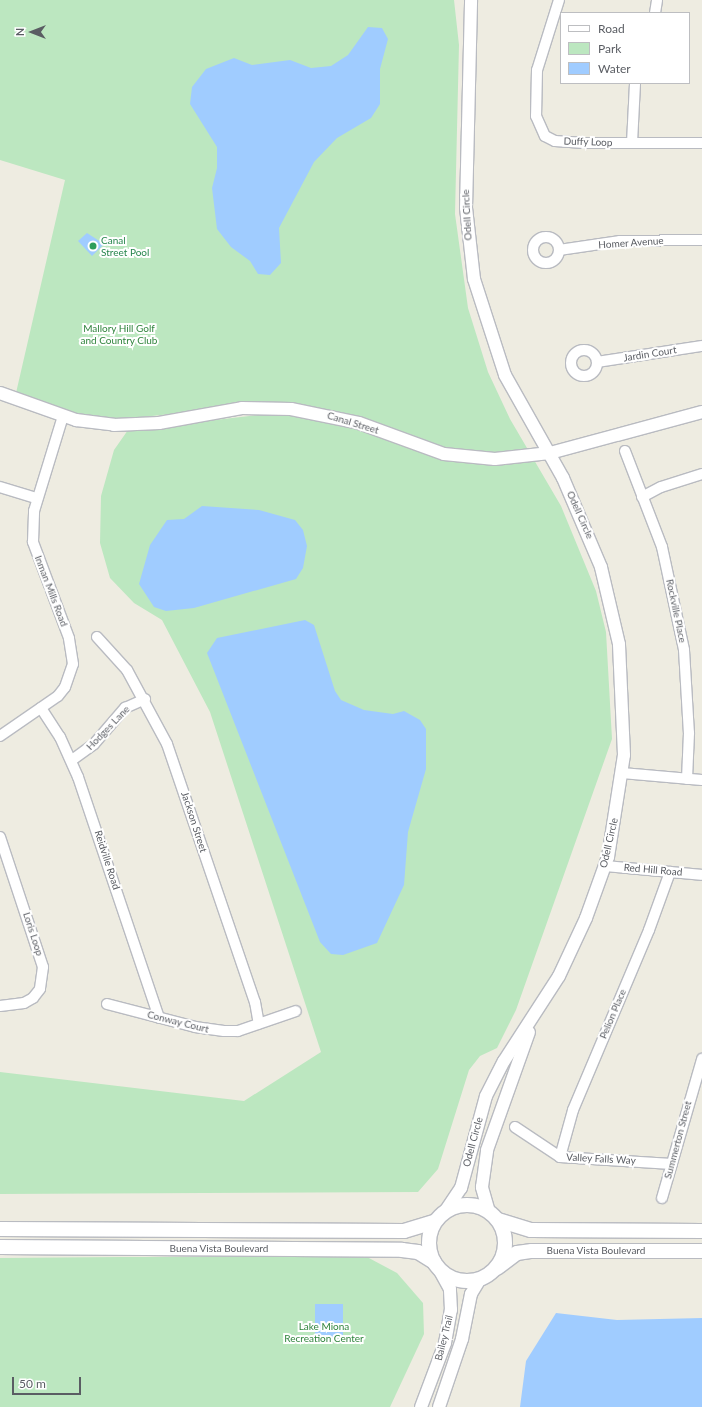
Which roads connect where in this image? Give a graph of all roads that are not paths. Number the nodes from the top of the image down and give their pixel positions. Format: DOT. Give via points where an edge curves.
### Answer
graph roads {
  1 [pos="464,0"];
  2 [pos="471,0"];
  3 [pos="558,0"];
  4 [pos="657,0"];
  5 [pos="655,12"];
  6 [pos="469,18"];
  7 [pos="635,84"];
  8 [pos="632,143"];
  9 [pos="702,143"];
  10 [pos="702,240"];
  11 [pos="559,250"];
  12 [pos="702,346"];
  13 [pos="597,362"];
  14 [pos="0,393"];
  15 [pos="702,412"];
  16 [pos="64,416"];
  17 [pos="625,451"];
  18 [pos="550,453"];
  19 [pos="702,474"];
  20 [pos="0,487"];
  21 [pos="642,497"];
  22 [pos="37,498"];
  23 [pos="97,636"];
  24 [pos="145,699"];
  25 [pos="41,708"];
  26 [pos="0,736"];
  27 [pos="72,760"];
  28 [pos="622,774"];
  29 [pos="687,779"];
  30 [pos="702,780"];
  31 [pos="0,837"];
  32 [pos="604,866"];
  33 [pos="670,872"];
  34 [pos="702,875"];
  35 [pos="107,1004"];
  36 [pos="0,1006"];
  37 [pos="296,1011"];
  38 [pos="537,1012"];
  39 [pos="159,1018"];
  40 [pos="259,1024"];
  41 [pos="702,1059"];
  42 [pos="515,1127"];
  43 [pos="560,1157"];
  44 [pos="672,1164"];
  45 [pos="662,1198"];
  46 [pos="446,1210"];
  47 [pos="494,1216"];
  48 [pos="434,1222"];
  49 [pos="0,1229"];
  50 [pos="702,1231"];
  51 [pos="0,1247"];
  52 [pos="702,1251"];
  53 [pos="436,1266"];
  54 [pos="495,1269"];
  55 [pos="480,1278"];
  56 [pos="421,1407"];
  57 [pos="439,1407"];
  1 -- 6 [label="street, Odell Circle"];
  2 -- 6 [label="street, Odell Circle"];
  3 -- 8 [label="street, Duffy Loop" via="537,70 536,116 540,130 555,141"];
  4 -- 5 [label="street"];
  6 -- 18 [label="street, Odell Circle" via="471,105 466,208 474,279 505,375"];
  7 -- 8 [label="street"];
  8 -- 9 [label="street, Duffy Loop"];
  10 -- 11 [label="street, Homer Avenue" via="620,242"];
  12 -- 13 [label="street, Jardin Court"];
  14 -- 16 [label="street, Canal Street"];
  15 -- 18 [label="street, Canal Street"];
  16 -- 18 [label="street, Canal Street" via="92,423 138,425 242,408 291,409 359,423 444,454 495,459"];
  16 -- 22 [label="street, Inman Mills Road"];
  17 -- 21 [label="street, Rockville Place"];
  18 -- 28 [label="street, Odell Circle" via="588,531 613,618 622,676"];
  19 -- 21 [label="street" via="661,486"];
  20 -- 22 [label="street"];
  21 -- 29 [label="street, Rockville Place" via="662,548 684,650 689,733"];
  22 -- 25 [label="street, Inman Mills Road" via="33,523 35,552 72,651 65,687"];
  23 -- 24 [label="street, Jackson Street" via="127,670"];
  24 -- 27 [label="street, Hodges Lane" via="125,708 94,744"];
  24 -- 40 [label="street, Jackson Street" via="176,767 255,1002"];
  25 -- 26 [label="street, Inman Mills Road"];
  25 -- 27 [label="street, Reidville Road"];
  27 -- 39 [label="street, Reidville Road"];
  28 -- 29 [label="street"];
  28 -- 32 [label="street, Odell Circle"];
  29 -- 30 [label="street"];
  31 -- 36 [label="street, Loris Loop" via="42,962 43,978 33,998 24,1003"];
  32 -- 33 [label="street, Red Hill Road"];
  32 -- 38 [label="street, Odell Circle" via="574,946"];
  33 -- 34 [label="street, Red Hill Road"];
  33 -- 43 [label="street, Pelion Place" via="649,930 573,1110"];
  35 -- 39 [label="street, Conway Court"];
  37 -- 40 [label="street, Conway Court"];
  38 -- 46 [label="street, Odell Circle" via="486,1096 461,1188"];
  38 -- 47 [label="street, Odell Circle" via="487,1150 482,1187"];
  39 -- 40 [label="street, Conway Court" via="224,1031"];
  41 -- 44 [label="street, Summerton Street"];
  42 -- 43 [label="street, Valley Falls Way"];
  43 -- 44 [label="street, Valley Falls Way"];
  44 -- 45 [label="street, Summerton Street"];
  46 -- 47 [label="main road, Buena Vista Boulevard" via="468,1204"];
  46 -- 48 [label="main road, Buena Vista Boulevard"];
  47 -- 50 [label="main road, Buena Vista Boulevard" via="531,1230"];
  47 -- 54 [label="main road" via="505,1245"];
  48 -- 49 [label="main road, Buena Vista Boulevard" via="404,1232"];
  48 -- 53 [label="main road, Buena Vista Boulevard" via="428,1242"];
  51 -- 53 [label="main road, Buena Vista Boulevard" via="402,1250 418,1252"];
  52 -- 54 [label="main road, Buena Vista Boulevard" via="532,1250 517,1254"];
  53 -- 55 [label="main road, Buena Vista Boulevard" via="458,1280"];
  53 -- 56 [label="street, Bailey Trail" via="450,1289 451,1310 445,1343"];
  54 -- 55 [label="main road, Buena Vista Boulevard"];
  55 -- 57 [label="street, Bailey Trail" via="471,1294 462,1339"];
}
